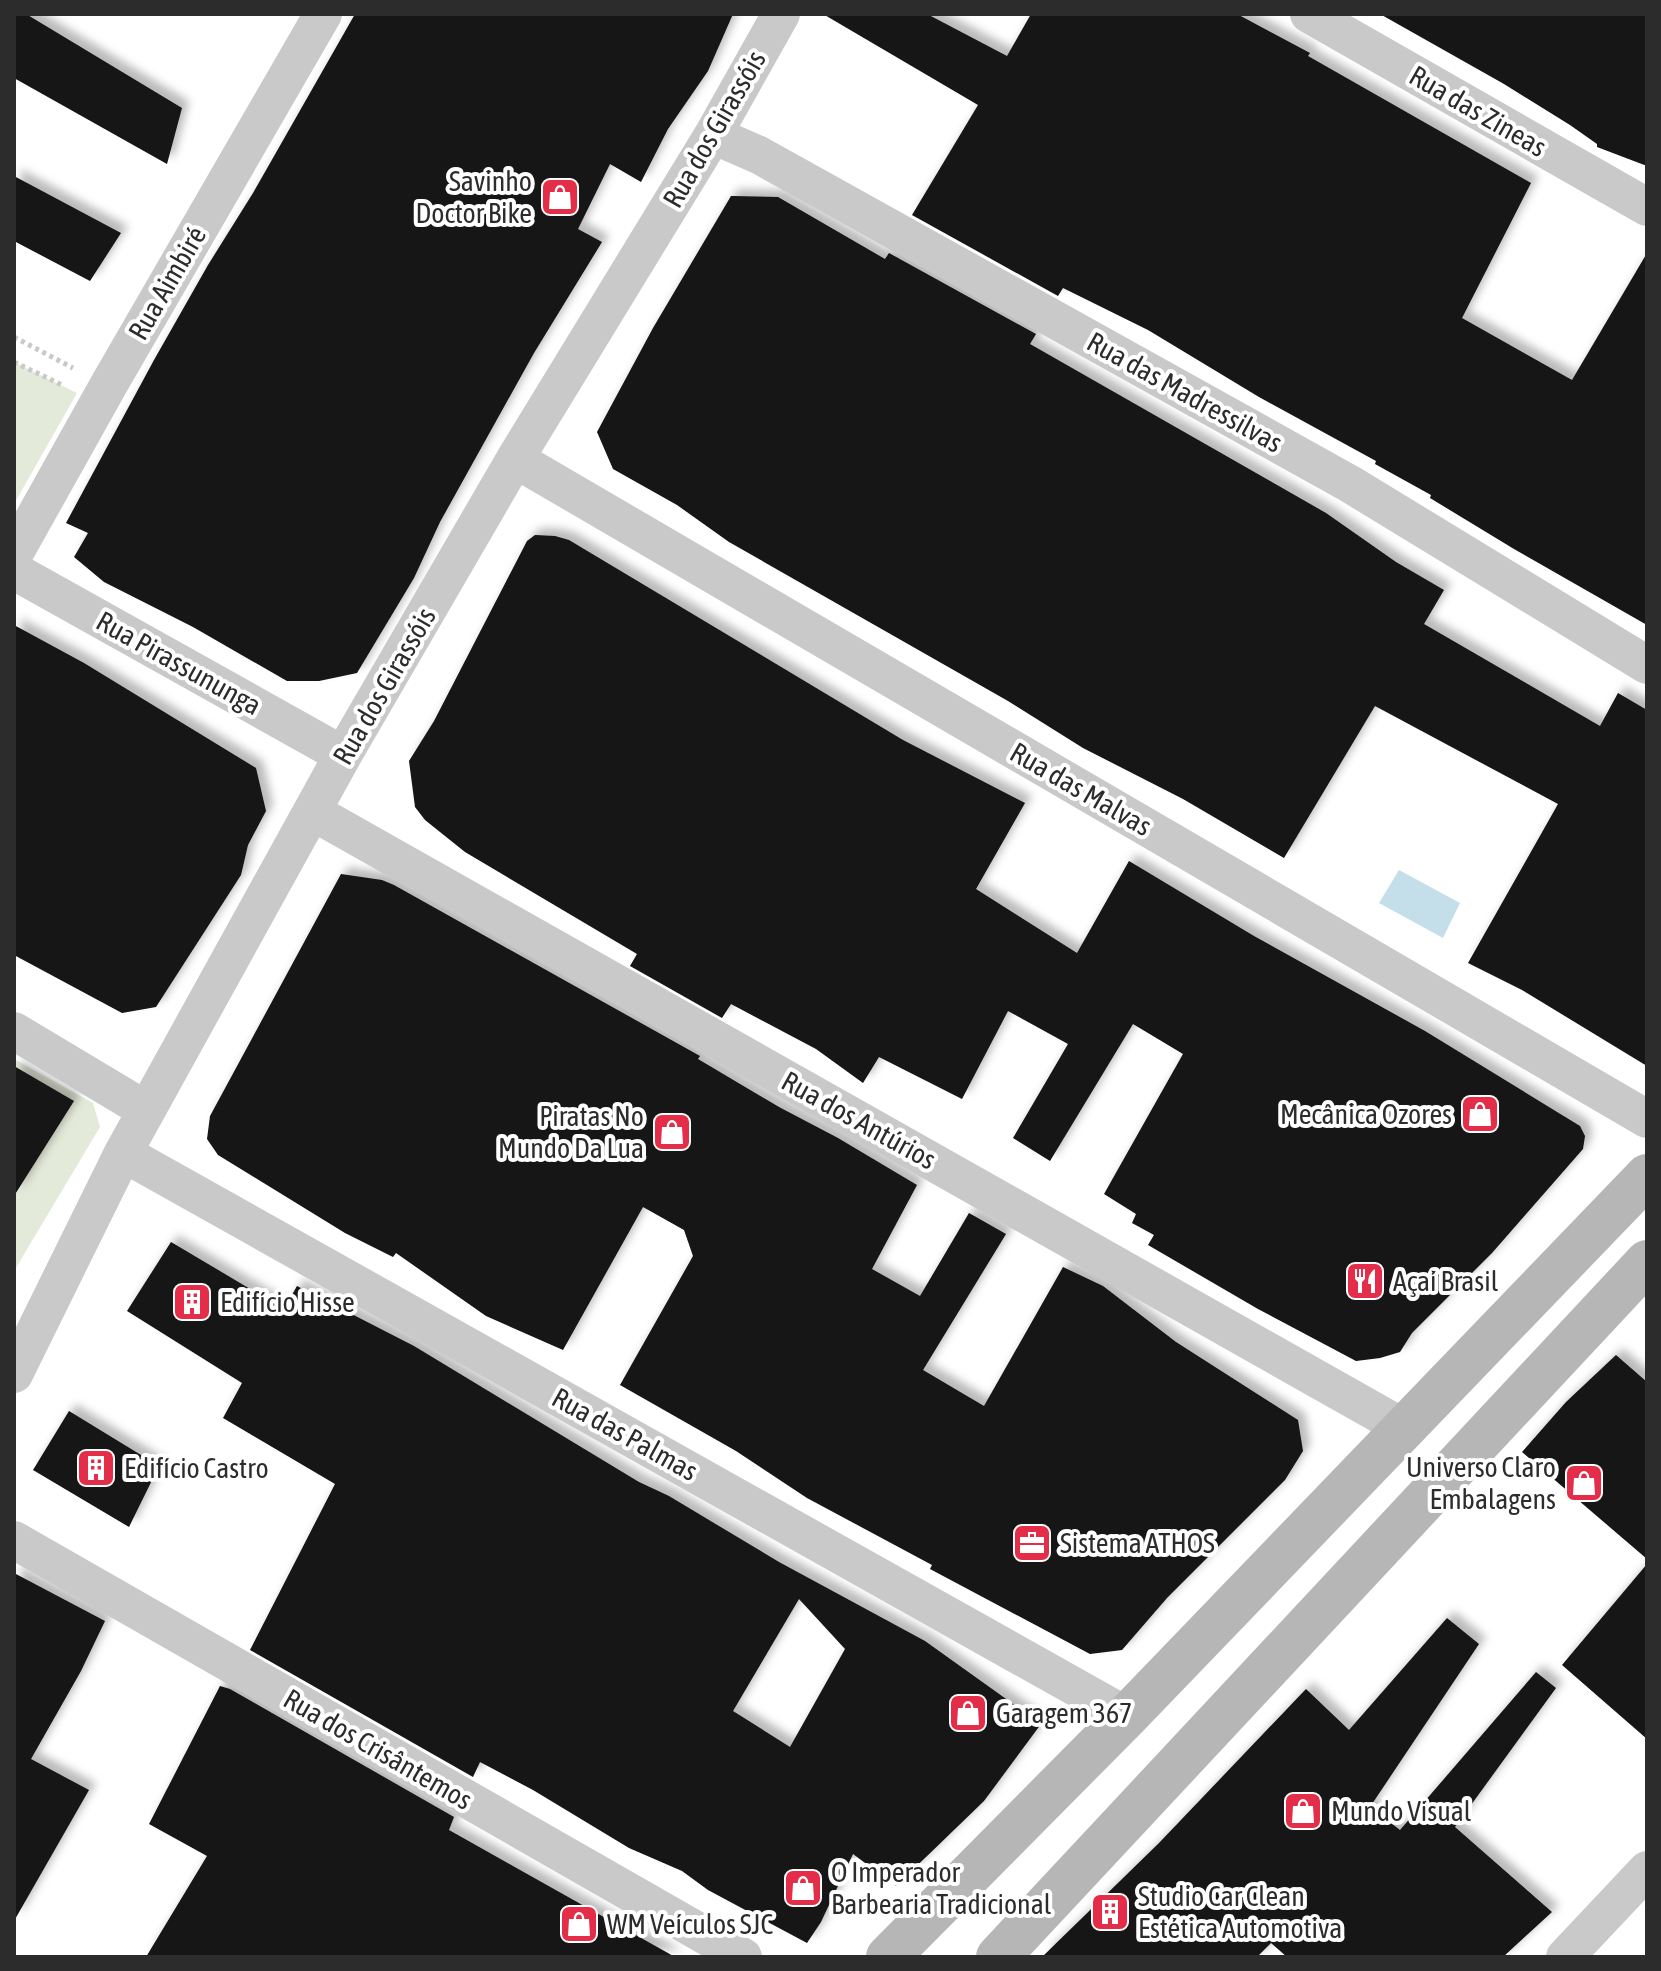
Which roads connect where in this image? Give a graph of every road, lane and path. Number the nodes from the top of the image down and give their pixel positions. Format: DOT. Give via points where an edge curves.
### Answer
graph roads {
  1 [pos="323,14"];
  2 [pos="781,14"];
  3 [pos="1309,14"];
  4 [pos="713,135"];
  5 [pos="1647,207"];
  6 [pos="14,337"];
  7 [pos="14,362"];
  8 [pos="108,386"];
  9 [pos="64,387"];
  10 [pos="515,459"];
  11 [pos="14,554"];
  12 [pos="14,571"];
  13 [pos="1647,665"];
  14 [pos="343,755"];
  15 [pos="313,812"];
  16 [pos="14,1031"];
  17 [pos="146,1110"];
  18 [pos="1647,1119"];
  19 [pos="123,1153"];
  20 [pos="1647,1176"];
  21 [pos="1647,1262"];
  22 [pos="14,1374"];
  23 [pos="1404,1428"];
  24 [pos="14,1540"];
  25 [pos="1127,1716"];
  26 [pos="1647,1870"];
  27 [pos="743,1957"];
  28 [pos="888,1957"];
  29 [pos="998,1957"];
  30 [pos="1565,1957"];
  1 -- 8 [label="street, Rua Aimbiré"];
  2 -- 4 [label="street, Rua dos Girassóis"];
  3 -- 5 [label="street, Rua das Zineas"];
  4 -- 10 [label="street, Rua dos Girassóis"];
  4 -- 13 [label="street, Rua das Madressilvas" via="759,155 1350,484"];
  6 -- 8 [label="path"];
  7 -- 9 [label="path"];
  8 -- 11 [label="street, Rua Aimbiré"];
  10 -- 14 [label="street, Rua dos Girassóis"];
  10 -- 18 [label="street, Rua das Malvas"];
  12 -- 14 [label="street, Rua Pirassununga"];
  14 -- 15 [label="street, Rua dos Girassóis"];
  15 -- 17 [label="street, Rua dos Girassóis"];
  15 -- 23 [label="street, Rua dos Antúrios"];
  16 -- 17 [label="street"];
  17 -- 19 [label="street, Rua dos Girassóis"];
  19 -- 22 [label="street, Rua dos Girassóis"];
  19 -- 25 [label="street, Rua das Palmas"];
  20 -- 23 [label="main road"];
  21 -- 29 [label="main road"];
  23 -- 25 [label="main road"];
  24 -- 27 [label="street, Rua dos Crisântemos"];
  25 -- 28 [label="main road"];
  26 -- 30 [label="street"];
}
